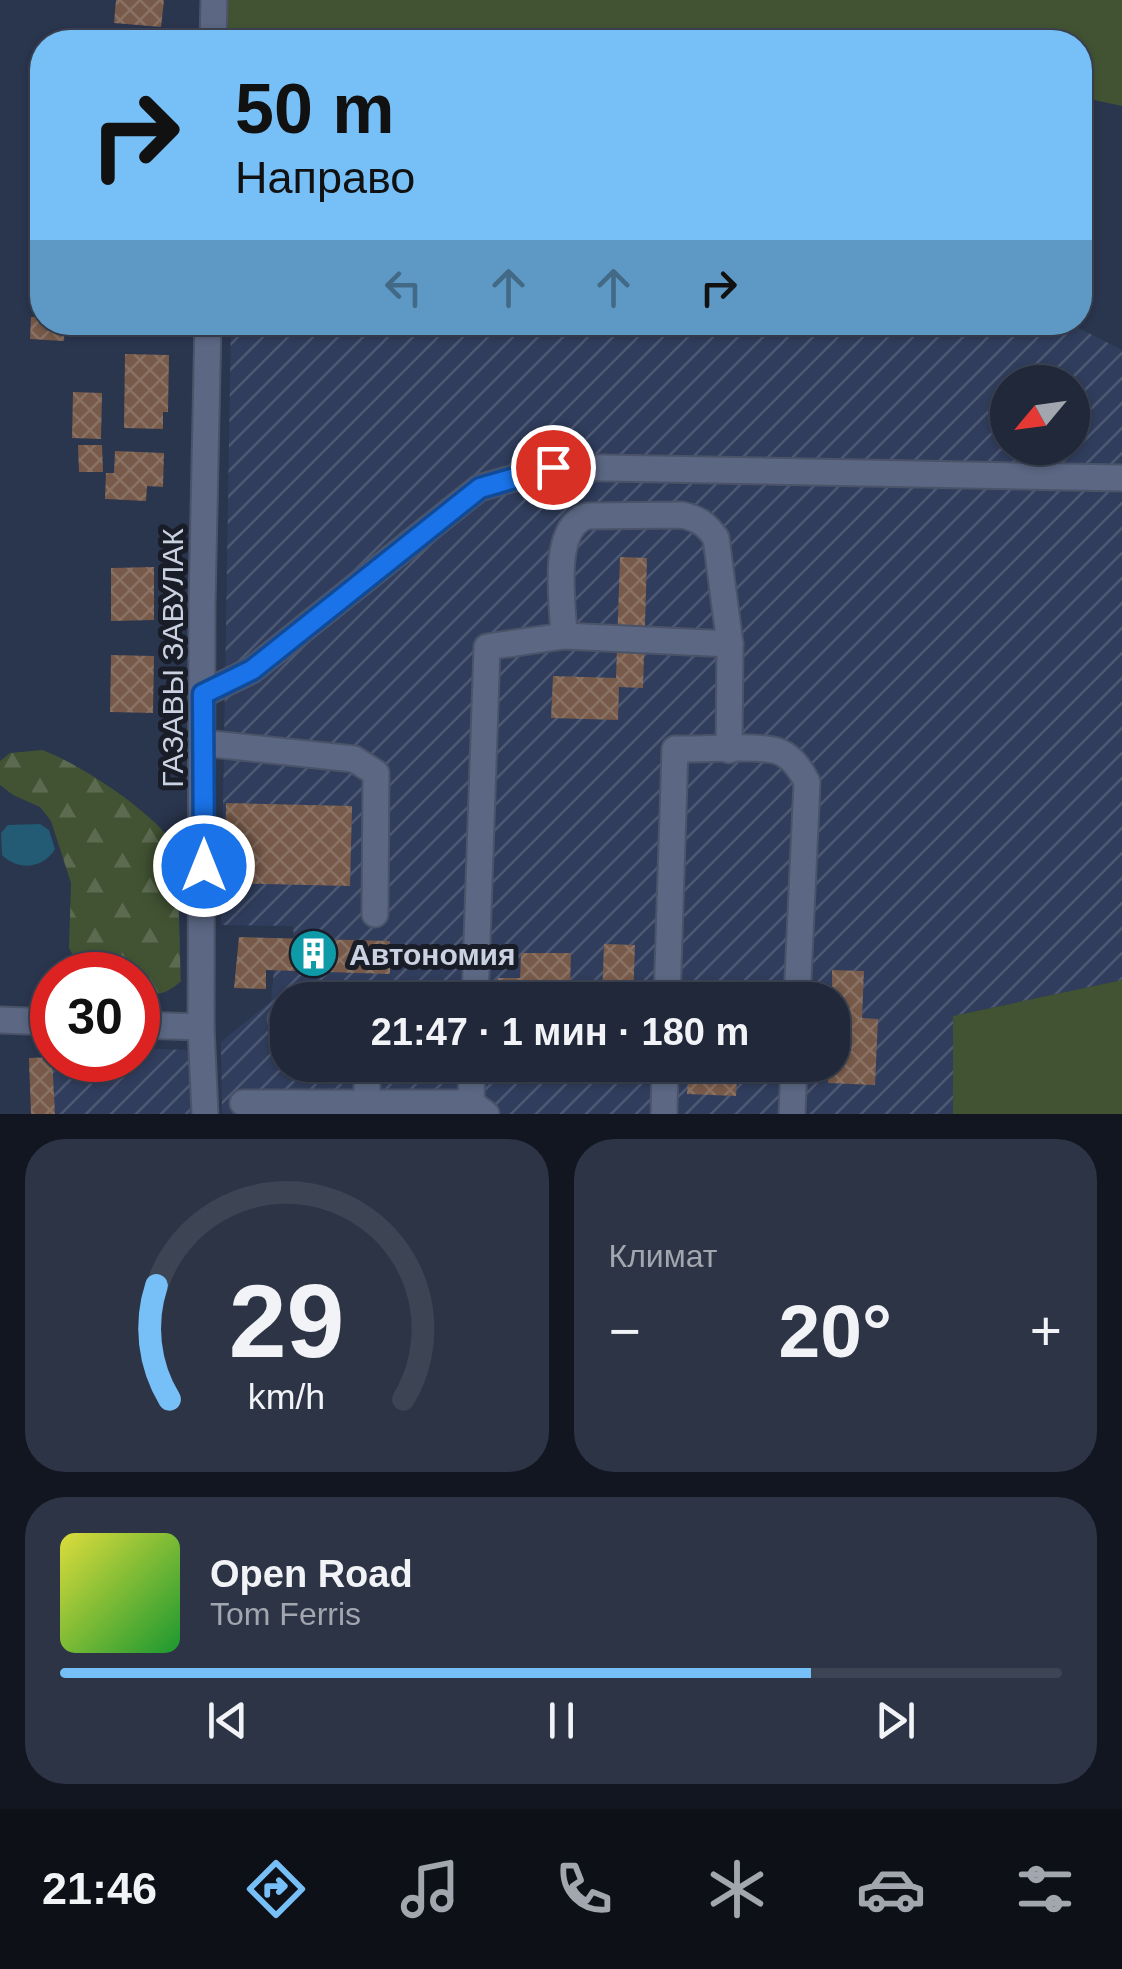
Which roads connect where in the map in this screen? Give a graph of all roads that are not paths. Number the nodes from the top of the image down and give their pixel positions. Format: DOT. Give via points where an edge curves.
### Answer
graph roads {
  1 [pos="214,0"];
  2 [pos="213,30"];
  3 [pos="208,335"];
  4 [pos="1122,478"];
  5 [pos="564,636"];
  6 [pos="730,644"];
  7 [pos="203,694"];
  8 [pos="203,743"];
  9 [pos="729,750"];
  10 [pos="375,914"];
  11 [pos="475,982"];
  12 [pos="669,982"];
  13 [pos="798,982"];
  14 [pos="0,1020"];
  15 [pos="30,1021"];
  16 [pos="160,1025"];
  17 [pos="201,1027"];
  18 [pos="367,1082"];
  19 [pos="474,1082"];
  20 [pos="665,1082"];
  21 [pos="793,1082"];
  22 [pos="243,1103"];
  23 [pos="368,1108"];
  24 [pos="478,1108"];
  25 [pos="205,1114"];
  26 [pos="664,1114"];
  27 [pos="792,1114"];
  1 -- 2 [label="street"];
  3 -- 7 [label="street, ГАЗАВЫ ЗАВУЛАК"];
  4 -- 7 [label="street" via="553,467 480,488 252,670"];
  5 -- 6 [label="street"];
  5 -- 6 [label="street" via="562,551 569,528 587,516 682,515 708,526 716,538"];
  5 -- 11 [label="street" via="487,647"];
  6 -- 9 [label="street"];
  7 -- 8 [label="street, ГАЗАВЫ ЗАВУЛАК"];
  8 -- 10 [label="street" via="354,760 376,773"];
  8 -- 17 [label="street, ГАЗАВЫ ЗАВУЛАК"];
  9 -- 12 [label="street" via="675,750"];
  9 -- 13 [label="street" via="774,750 807,782"];
  14 -- 15 [label="street"];
  16 -- 17 [label="street"];
  17 -- 25 [label="street, ГАЗАВЫ ЗАВУЛАК"];
  18 -- 23 [label="street"];
  19 -- 24 [label="street"];
  20 -- 26 [label="street"];
  21 -- 27 [label="street"];
  22 -- 23 [label="street"];
  23 -- 24 [label="street"];
}
